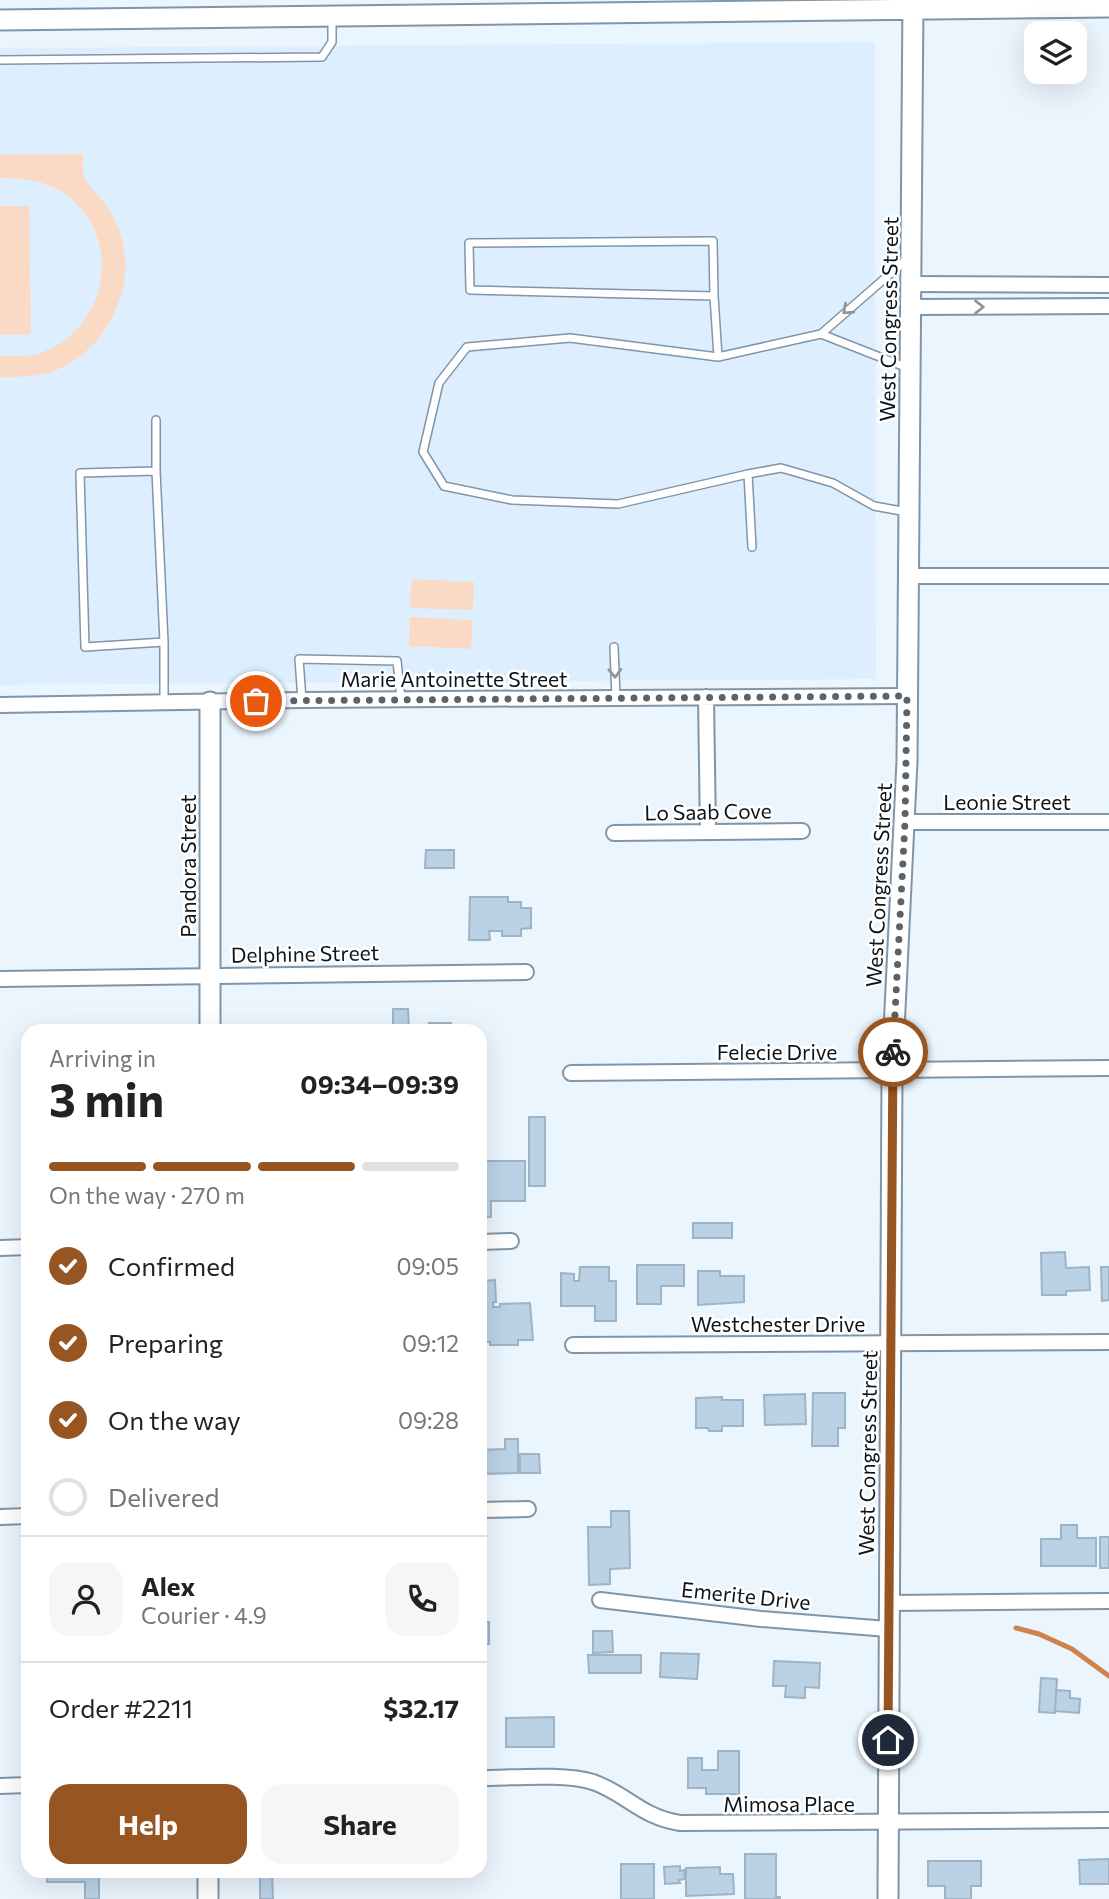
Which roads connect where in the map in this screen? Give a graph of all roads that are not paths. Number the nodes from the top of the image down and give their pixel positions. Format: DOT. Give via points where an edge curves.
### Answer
graph roads {
  1 [pos="913,4"];
  2 [pos="1109,7"];
  3 [pos="310,9"];
  4 [pos="332,18"];
  5 [pos="0,20"];
  6 [pos="0,60"];
  7 [pos="911,255"];
  8 [pos="911,284"];
  9 [pos="1054,285"];
  10 [pos="1109,285"];
  11 [pos="714,296"];
  12 [pos="1109,306"];
  13 [pos="911,307"];
  14 [pos="1054,307"];
  15 [pos="821,334"];
  16 [pos="718,357"];
  17 [pos="910,369"];
  18 [pos="156,420"];
  19 [pos="156,471"];
  20 [pos="748,474"];
  21 [pos="908,512"];
  22 [pos="752,547"];
  23 [pos="907,576"];
  24 [pos="1109,576"];
  25 [pos="164,642"];
  26 [pos="614,647"];
  27 [pos="907,696"];
  28 [pos="706,697"];
  29 [pos="615,698"];
  30 [pos="302,700"];
  31 [pos="401,700"];
  32 [pos="210,702"];
  33 [pos="164,703"];
  34 [pos="0,705"];
  35 [pos="905,822"];
  36 [pos="1109,822"];
  37 [pos="802,831"];
  38 [pos="708,832"];
  39 [pos="614,833"];
  40 [pos="526,972"];
  41 [pos="210,975"];
  42 [pos="0,979"];
  43 [pos="210,1024"];
  44 [pos="1109,1068"];
  45 [pos="892,1071"];
  46 [pos="571,1073"];
  47 [pos="511,1241"];
  48 [pos="487,1242"];
  49 [pos="21,1247"];
  50 [pos="0,1248"];
  51 [pos="1109,1342"];
  52 [pos="891,1344"];
  53 [pos="573,1345"];
  54 [pos="528,1509"];
  55 [pos="487,1510"];
  56 [pos="21,1516"];
  57 [pos="0,1517"];
  58 [pos="600,1600"];
  59 [pos="1109,1601"];
  60 [pos="888,1603"];
  61 [pos="888,1629"];
  62 [pos="487,1778"];
  63 [pos="21,1785"];
  64 [pos="0,1786"];
  65 [pos="1109,1820"];
  66 [pos="888,1823"];
  67 [pos="208,1878"];
  68 [pos="208,1899"];
  69 [pos="888,1899"];
  1 -- 2 [label="main road"];
  1 -- 4 [label="main road"];
  1 -- 7 [label="main road, West Congress Street"];
  3 -- 4 [label="main road"];
  3 -- 5 [label="main road"];
  4 -- 6 [label="lane" via="332,41 322,57"];
  7 -- 8 [label="main road, West Congress Street"];
  7 -- 15 [label="lane, one-way"];
  8 -- 9 [label="street"];
  8 -- 13 [label="main road, West Congress Street"];
  9 -- 10 [label="street"];
  9 -- 14 [label="street"];
  11 -- 11 [label="lane" via="713,241 469,243 470,290"];
  11 -- 16 [label="lane"];
  12 -- 14 [label="street"];
  13 -- 14 [label="street, one-way"];
  13 -- 17 [label="main road, West Congress Street"];
  15 -- 16 [label="lane"];
  15 -- 17 [label="lane"];
  16 -- 20 [label="lane" via="570,338 467,347 439,383 423,452 444,486 512,500 618,504"];
  17 -- 21 [label="main road, West Congress Street"];
  18 -- 19 [label="lane"];
  19 -- 25 [label="lane"];
  19 -- 25 [label="lane" via="80,472 85,647"];
  20 -- 21 [label="lane" via="781,468 832,483 874,506"];
  20 -- 22 [label="lane"];
  21 -- 23 [label="main road, West Congress Street"];
  23 -- 24 [label="street"];
  23 -- 27 [label="main road, West Congress Street"];
  25 -- 33 [label="lane"];
  26 -- 29 [label="lane, one-way"];
  27 -- 28 [label="street, Marie Antoinette Street"];
  27 -- 35 [label="main road, West Congress Street"];
  28 -- 29 [label="street, Marie Antoinette Street"];
  28 -- 38 [label="street"];
  29 -- 31 [label="street, Marie Antoinette Street"];
  30 -- 31 [label="street, Marie Antoinette Street"];
  30 -- 31 [label="lane" via="299,659 397,661"];
  30 -- 32 [label="street, Marie Antoinette Street"];
  32 -- 33 [label="street, Marie Antoinette Street"];
  32 -- 41 [label="main road, Pandora Street"];
  33 -- 34 [label="street, Marie Antoinette Street"];
  35 -- 36 [label="street, Leonie Street"];
  35 -- 45 [label="main road, West Congress Street"];
  37 -- 38 [label="street, Lo Saab Cove"];
  38 -- 39 [label="street, Lo Saab Cove"];
  40 -- 41 [label="street, Delphine Street"];
  41 -- 42 [label="street, Delphine Street"];
  41 -- 43 [label="main road, Pandora Street"];
  44 -- 45 [label="street, Felecie Drive"];
  45 -- 46 [label="street, Felecie Drive"];
  45 -- 52 [label="main road, West Congress Street"];
  47 -- 48 [label="street"];
  49 -- 50 [label="street"];
  51 -- 52 [label="street, Westchester Drive"];
  52 -- 53 [label="street, Westchester Drive"];
  52 -- 60 [label="main road, West Congress Street"];
  54 -- 55 [label="street"];
  56 -- 57 [label="street"];
  58 -- 61 [label="street, Emerite Drive"];
  59 -- 60 [label="street"];
  60 -- 61 [label="main road, West Congress Street"];
  61 -- 66 [label="main road, West Congress Street"];
  62 -- 66 [label="street, Mimosa Place" via="585,1780 654,1817 680,1823"];
  63 -- 64 [label="street"];
  65 -- 66 [label="street, Mimosa Place"];
  66 -- 69 [label="main road, West Congress Street"];
  67 -- 68 [label="main road"];
}
